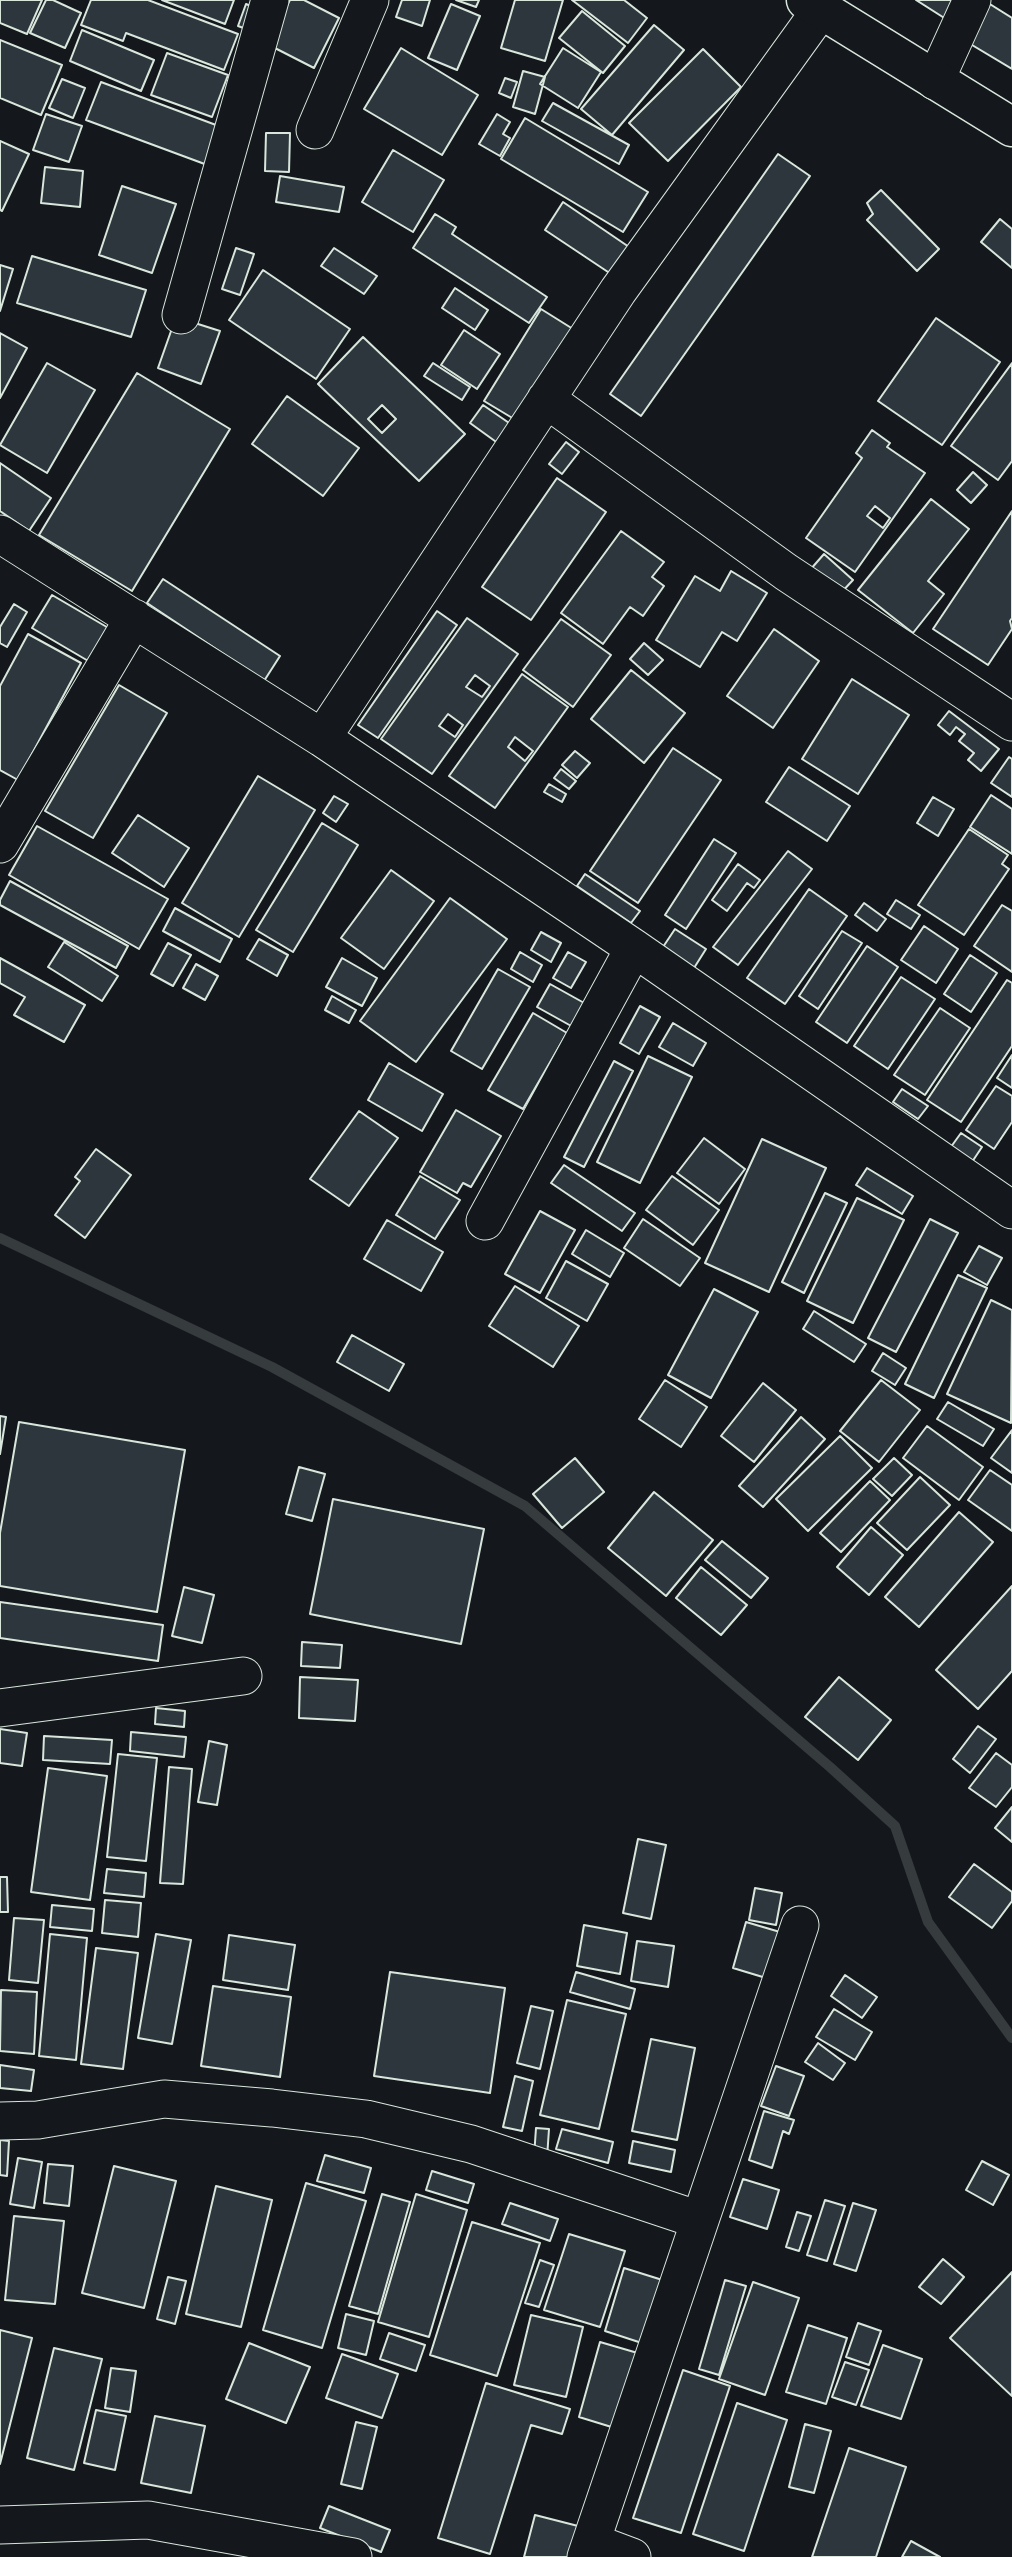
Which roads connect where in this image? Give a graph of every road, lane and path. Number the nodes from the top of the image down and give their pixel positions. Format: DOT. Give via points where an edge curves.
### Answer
graph roads {
  1 [pos="270,0"];
  2 [pos="370,0"];
  3 [pos="972,0"];
  4 [pos="813,5"];
  5 [pos="934,81"];
  6 [pos="1012,127"];
  7 [pos="315,130"];
  8 [pos="181,315"];
  9 [pos="546,398"];
  10 [pos="0,534"];
  11 [pos="134,618"];
  12 [pos="1012,722"];
  13 [pos="322,738"];
  14 [pos="0,844"];
  15 [pos="634,948"];
  16 [pos="1012,1210"];
  17 [pos="485,1220"];
  18 [pos="243,1676"];
  19 [pos="0,1708"];
  20 [pos="800,1925"];
  21 [pos="0,2121"];
  22 [pos="699,2220"];
  23 [pos="0,2525"];
  24 [pos="589,2550"];
  25 [pos="353,2557"];
  26 [pos="632,2557"];
  1 -- 8 [label="street"];
  2 -- 7 [label="street"];
  3 -- 5 [label="street"];
  4 -- 5 [label="main road"];
  4 -- 9 [label="street"];
  5 -- 6 [label="main road"];
  9 -- 12 [label="street" via="786,572"];
  9 -- 13 [label="street"];
  10 -- 11 [label="street"];
  11 -- 13 [label="street"];
  11 -- 14 [label="street"];
  13 -- 15 [label="street"];
  15 -- 16 [label="street"];
  15 -- 17 [label="street"];
  18 -- 19 [label="street"];
  20 -- 22 [label="street"];
  21 -- 22 [label="street" via="38,2120 164,2099 366,2119 471,2144"];
  22 -- 24 [label="street"];
  23 -- 25 [label="street" via="148,2520"];
  24 -- 26 [label="street"];
}
